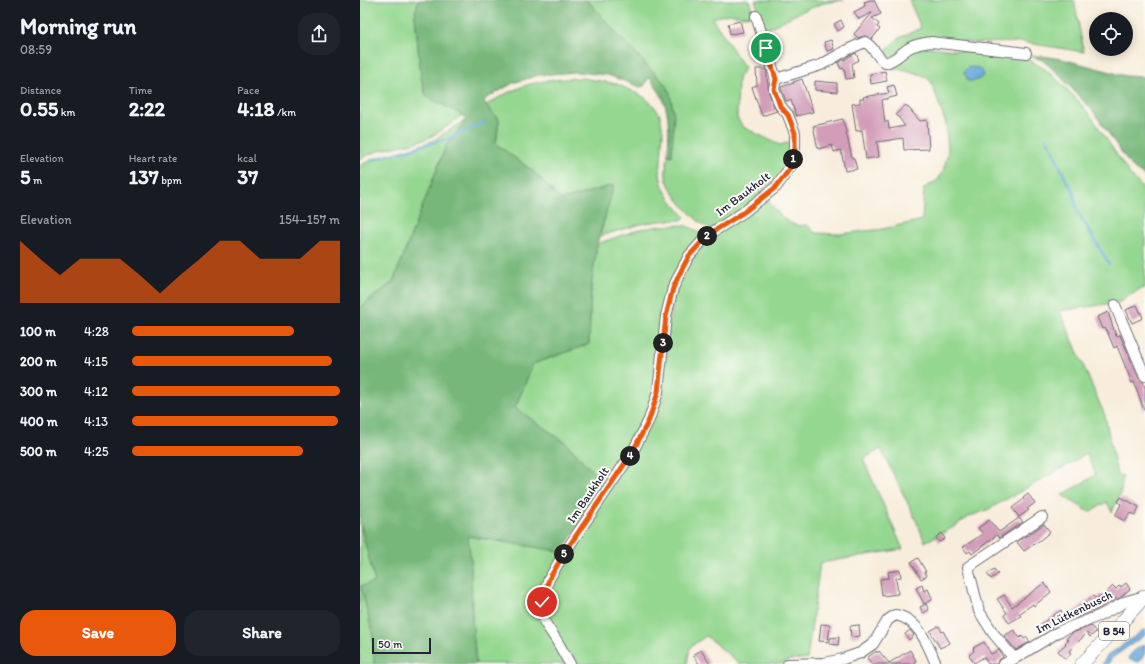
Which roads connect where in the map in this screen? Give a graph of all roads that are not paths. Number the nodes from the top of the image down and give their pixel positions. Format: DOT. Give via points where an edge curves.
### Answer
graph roads {
  1 [pos="756,16"];
  2 [pos="1026,53"];
  3 [pos="776,79"];
  4 [pos="1115,305"];
  5 [pos="1145,376"];
  6 [pos="1042,517"];
  7 [pos="1145,596"];
  8 [pos="1017,657"];
  9 [pos="570,664"];
  10 [pos="788,664"];
  11 [pos="936,664"];
  12 [pos="1004,664"];
  13 [pos="1082,664"];
  1 -- 3 [label="street, Im Baukholt"];
  2 -- 3 [label="street" via="931,42 909,48 885,63 865,42 821,65"];
  3 -- 9 [label="street, Im Baukholt" via="774,89 795,133 792,166 776,187 708,235 689,256 673,288 666,316 658,392 649,420 632,453 549,579 542,602 542,613 545,623"];
  4 -- 5 [label="street"];
  6 -- 8 [label="street" via="968,567 979,612 1012,656"];
  7 -- 8 [label="street, Im Lütkenbusch" via="1060,631"];
  7 -- 13 [label="main road, B 54"];
  8 -- 12 [label="street, Im Lütkenbusch"];
  10 -- 11 [label="street" via="824,663 860,653 873,644 888,620 895,615 903,616 914,625"];
}
